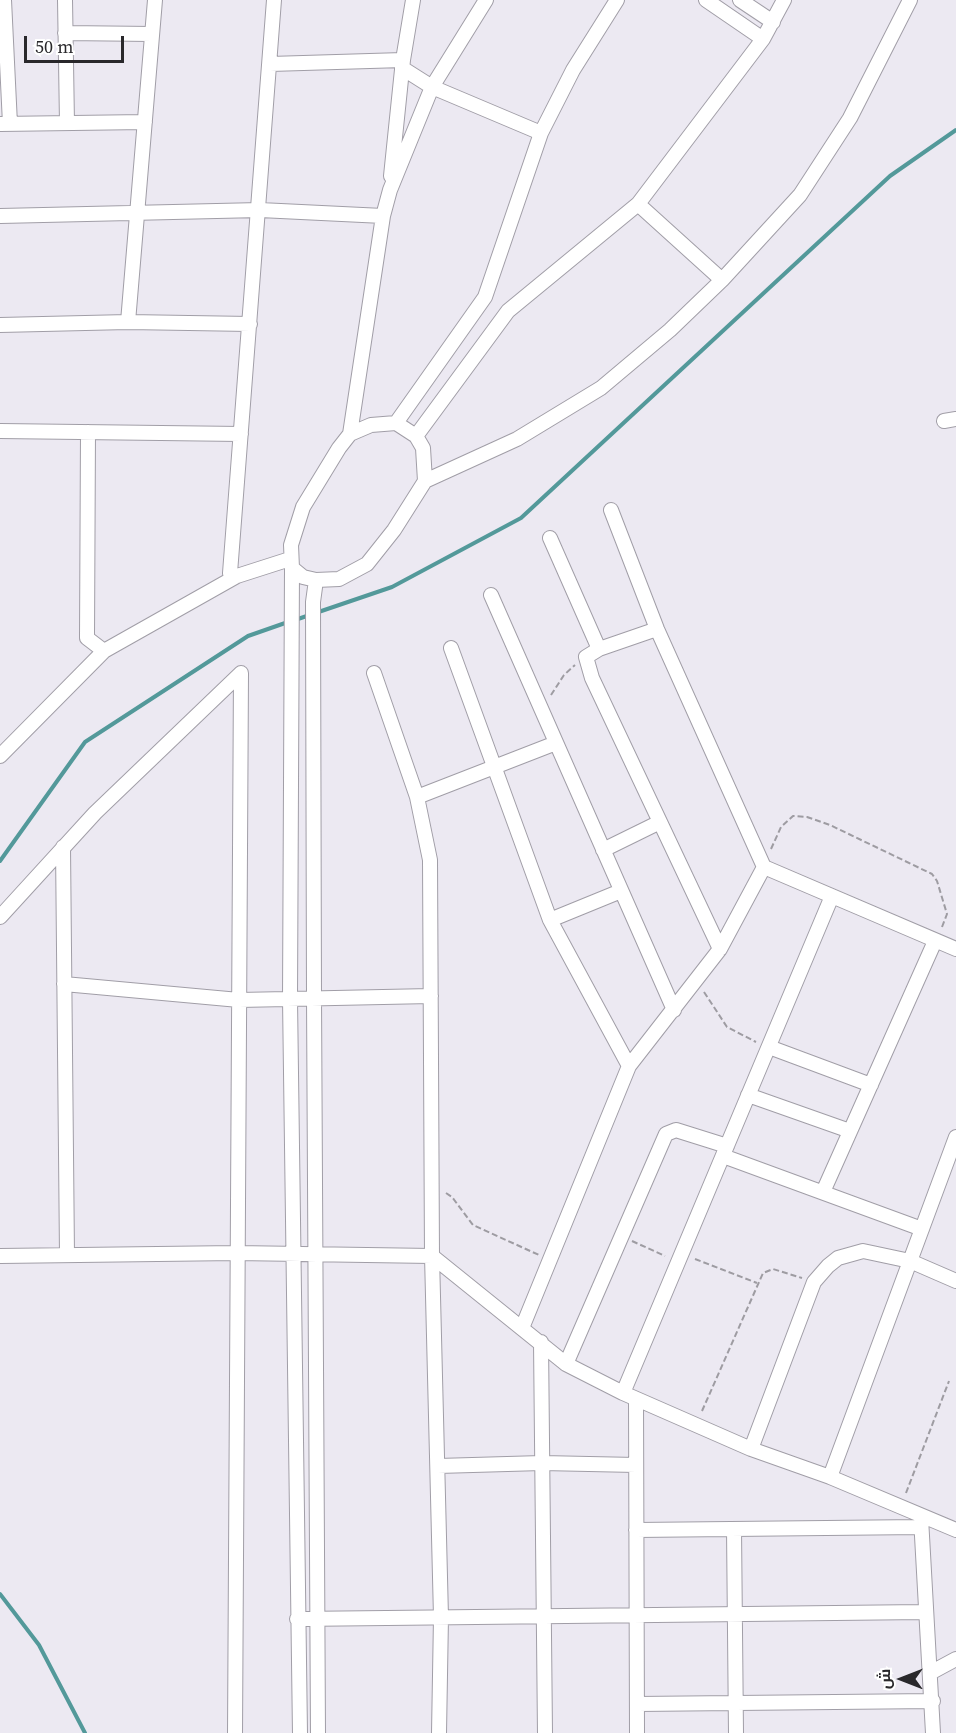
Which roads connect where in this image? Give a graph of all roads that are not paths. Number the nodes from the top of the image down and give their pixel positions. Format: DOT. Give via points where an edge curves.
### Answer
graph roads {
  1 [pos="4,0"];
  2 [pos="65,0"];
  3 [pos="155,0"];
  4 [pos="274,0"];
  5 [pos="413,0"];
  6 [pos="486,0"];
  7 [pos="617,0"];
  8 [pos="706,0"];
  9 [pos="740,0"];
  10 [pos="784,0"];
  11 [pos="910,0"];
  12 [pos="773,22"];
  13 [pos="65,33"];
  14 [pos="152,34"];
  15 [pos="763,39"];
  16 [pos="270,64"];
  17 [pos="402,64"];
  18 [pos="432,87"];
  19 [pos="145,122"];
  20 [pos="67,123"];
  21 [pos="5,124"];
  22 [pos="541,133"];
  23 [pos="390,190"];
  24 [pos="638,204"];
  25 [pos="260,210"];
  26 [pos="138,211"];
  27 [pos="0,216"];
  28 [pos="383,216"];
  29 [pos="722,280"];
  30 [pos="485,297"];
  31 [pos="508,311"];
  32 [pos="128,322"];
  33 [pos="250,324"];
  34 [pos="0,325"];
  35 [pos="396,423"];
  36 [pos="0,431"];
  37 [pos="88,432"];
  38 [pos="241,434"];
  39 [pos="350,434"];
  40 [pos="416,436"];
  41 [pos="425,481"];
  42 [pos="611,510"];
  43 [pos="550,538"];
  44 [pos="291,563"];
  45 [pos="237,576"];
  46 [pos="316,580"];
  47 [pos="491,595"];
  48 [pos="657,629"];
  49 [pos="451,648"];
  50 [pos="599,649"];
  51 [pos="104,651"];
  52 [pos="374,674"];
  53 [pos="556,743"];
  54 [pos="0,756"];
  55 [pos="493,767"];
  56 [pos="417,797"];
  57 [pos="660,822"];
  58 [pos="63,847"];
  59 [pos="603,850"];
  60 [pos="764,867"];
  61 [pos="621,891"];
  62 [pos="832,897"];
  63 [pos="0,917"];
  64 [pos="550,920"];
  65 [pos="935,940"];
  66 [pos="720,950"];
  67 [pos="956,950"];
  68 [pos="64,984"];
  69 [pos="431,996"];
  70 [pos="314,998"];
  71 [pos="290,999"];
  72 [pos="239,1000"];
  73 [pos="674,1010"];
  74 [pos="768,1047"];
  75 [pos="629,1066"];
  76 [pos="871,1085"];
  77 [pos="748,1095"];
  78 [pos="850,1131"];
  79 [pos="956,1137"];
  80 [pos="725,1151"];
  81 [pos="823,1192"];
  82 [pos="922,1229"];
  83 [pos="236,1253"];
  84 [pos="294,1254"];
  85 [pos="317,1254"];
  86 [pos="67,1255"];
  87 [pos="0,1256"];
  88 [pos="432,1256"];
  89 [pos="910,1261"];
  90 [pos="956,1281"];
  91 [pos="522,1328"];
  92 [pos="541,1342"];
  93 [pos="566,1364"];
  94 [pos="629,1396"];
  95 [pos="752,1449"];
  96 [pos="542,1463"];
  97 [pos="636,1465"];
  98 [pos="438,1466"];
  99 [pos="830,1478"];
  100 [pos="921,1521"];
  101 [pos="734,1529"];
  102 [pos="636,1530"];
  103 [pos="956,1530"];
  104 [pos="924,1612"];
  105 [pos="735,1614"];
  106 [pos="637,1615"];
  107 [pos="544,1616"];
  108 [pos="441,1617"];
  109 [pos="319,1618"];
  110 [pos="297,1619"];
  111 [pos="956,1659"];
  112 [pos="930,1673"];
  113 [pos="933,1701"];
  114 [pos="735,1703"];
  115 [pos="637,1704"];
  116 [pos="235,1733"];
  117 [pos="300,1733"];
  118 [pos="318,1733"];
  119 [pos="439,1733"];
  120 [pos="545,1733"];
  121 [pos="638,1733"];
  122 [pos="736,1733"];
  123 [pos="933,1733"];
  1 -- 21 [label="street"];
  2 -- 13 [label="street"];
  3 -- 14 [label="street"];
  4 -- 16 [label="street"];
  5 -- 17 [label="street"];
  6 -- 18 [label="street"];
  7 -- 22 [label="street" via="573,70"];
  8 -- 15 [label="street"];
  9 -- 12 [label="street"];
  10 -- 12 [label="street"];
  11 -- 29 [label="street" via="850,118 800,195"];
  12 -- 15 [label="street"];
  13 -- 14 [label="street"];
  13 -- 20 [label="street"];
  14 -- 19 [label="street"];
  15 -- 24 [label="street"];
  16 -- 17 [label="street"];
  16 -- 25 [label="street"];
  17 -- 18 [label="street"];
  17 -- 23 [label="street"];
  18 -- 22 [label="street"];
  18 -- 23 [label="street"];
  19 -- 20 [label="street"];
  19 -- 26 [label="street"];
  20 -- 21 [label="street"];
  22 -- 30 [label="street"];
  23 -- 28 [label="street"];
  24 -- 29 [label="street"];
  24 -- 31 [label="street"];
  25 -- 26 [label="street"];
  25 -- 28 [label="street"];
  25 -- 33 [label="street"];
  26 -- 27 [label="street"];
  26 -- 32 [label="street"];
  28 -- 39 [label="street"];
  29 -- 41 [label="street" via="601,388 517,439"];
  30 -- 31 [label="street"];
  30 -- 35 [label="street"];
  31 -- 40 [label="street"];
  32 -- 33 [label="street"];
  32 -- 34 [label="street"];
  33 -- 38 [label="street"];
  35 -- 39 [label="street" via="371,425"];
  35 -- 40 [label="street"];
  36 -- 37 [label="street"];
  37 -- 38 [label="street"];
  37 -- 51 [label="street" via="87,638"];
  38 -- 45 [label="street" via="229,569"];
  39 -- 44 [label="street" via="303,507 291,545"];
  40 -- 41 [label="street" via="423,448"];
  41 -- 46 [label="street" via="367,564 339,579"];
  42 -- 48 [label="street"];
  43 -- 50 [label="street"];
  44 -- 45 [label="street"];
  44 -- 46 [label="street" via="303,577"];
  44 -- 71 [label="street"];
  45 -- 51 [label="street"];
  46 -- 70 [label="street"];
  47 -- 53 [label="street"];
  48 -- 50 [label="street"];
  48 -- 60 [label="street"];
  49 -- 55 [label="street"];
  50 -- 57 [label="street" via="585,657 592,678"];
  51 -- 54 [label="street"];
  52 -- 56 [label="street"];
  53 -- 55 [label="street"];
  53 -- 59 [label="street"];
  55 -- 56 [label="street"];
  55 -- 64 [label="street"];
  56 -- 69 [label="street" via="430,860"];
  57 -- 59 [label="street"];
  57 -- 66 [label="street"];
  58 -- 63 [label="street"];
  58 -- 68 [label="street"];
  58 -- 72 [label="street" via="241,674"];
  59 -- 61 [label="street"];
  60 -- 62 [label="street"];
  60 -- 66 [label="street"];
  61 -- 64 [label="street"];
  61 -- 73 [label="street"];
  62 -- 65 [label="street"];
  62 -- 74 [label="street"];
  64 -- 75 [label="street"];
  65 -- 67 [label="street"];
  65 -- 76 [label="street"];
  66 -- 73 [label="street"];
  68 -- 72 [label="street"];
  68 -- 86 [label="street"];
  69 -- 70 [label="street"];
  69 -- 88 [label="street"];
  70 -- 71 [label="street"];
  70 -- 85 [label="street"];
  71 -- 72 [label="street"];
  71 -- 84 [label="street"];
  72 -- 83 [label="street"];
  73 -- 75 [label="street"];
  74 -- 76 [label="street"];
  74 -- 77 [label="street"];
  75 -- 91 [label="street"];
  76 -- 78 [label="street"];
  77 -- 78 [label="street"];
  77 -- 80 [label="street"];
  78 -- 81 [label="street"];
  79 -- 82 [label="street"];
  80 -- 81 [label="street"];
  80 -- 93 [label="street" via="676,1130 666,1134"];
  80 -- 94 [label="street"];
  81 -- 82 [label="street"];
  82 -- 89 [label="street"];
  83 -- 84 [label="street"];
  83 -- 86 [label="street"];
  83 -- 116 [label="street"];
  84 -- 85 [label="street"];
  84 -- 110 [label="street"];
  85 -- 88 [label="street"];
  85 -- 109 [label="street"];
  86 -- 87 [label="street"];
  88 -- 91 [label="street"];
  88 -- 98 [label="street"];
  89 -- 90 [label="street"];
  89 -- 95 [label="street" via="863,1251 838,1258 814,1282"];
  89 -- 99 [label="street"];
  91 -- 92 [label="street"];
  92 -- 93 [label="street"];
  92 -- 96 [label="street"];
  93 -- 94 [label="street"];
  94 -- 95 [label="street"];
  94 -- 97 [label="street"];
  95 -- 99 [label="street"];
  96 -- 97 [label="street"];
  96 -- 98 [label="street"];
  96 -- 107 [label="street"];
  97 -- 102 [label="street"];
  98 -- 108 [label="street"];
  99 -- 100 [label="street" via="900,1507"];
  100 -- 101 [label="street"];
  100 -- 103 [label="street"];
  100 -- 104 [label="street"];
  101 -- 102 [label="street"];
  101 -- 105 [label="street"];
  102 -- 106 [label="street"];
  104 -- 105 [label="street"];
  104 -- 112 [label="street"];
  105 -- 106 [label="street"];
  105 -- 114 [label="street"];
  106 -- 107 [label="street"];
  106 -- 115 [label="street"];
  107 -- 108 [label="street"];
  107 -- 120 [label="street"];
  108 -- 109 [label="street"];
  108 -- 119 [label="street"];
  109 -- 110 [label="street"];
  109 -- 118 [label="street"];
  110 -- 117 [label="street"];
  111 -- 112 [label="street"];
  112 -- 113 [label="street"];
  113 -- 114 [label="street"];
  113 -- 123 [label="street"];
  114 -- 115 [label="street"];
  114 -- 122 [label="street"];
  115 -- 121 [label="street"];
}
